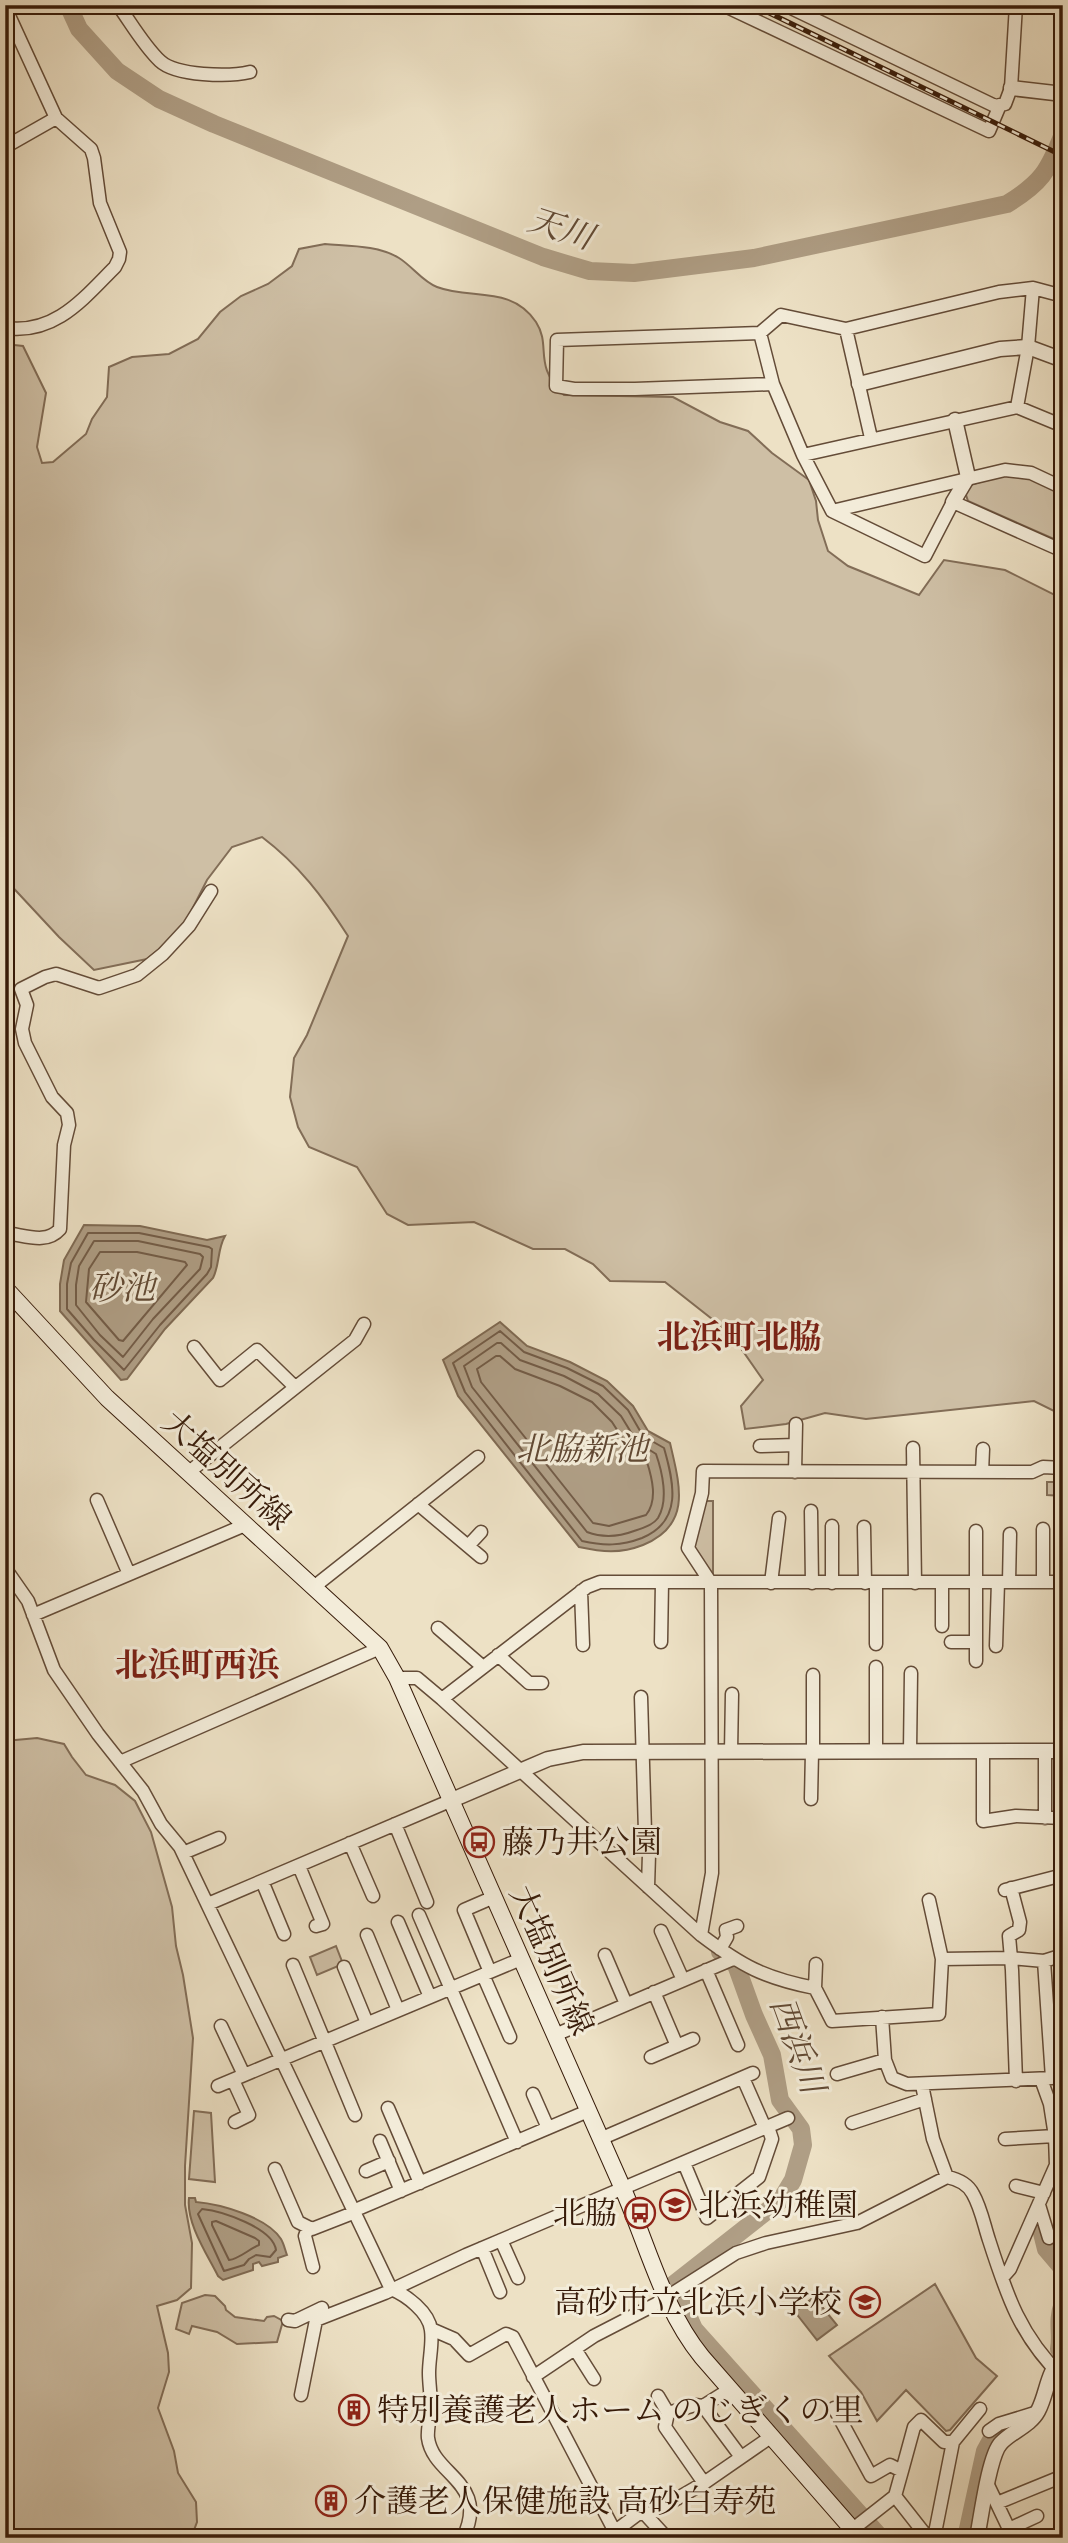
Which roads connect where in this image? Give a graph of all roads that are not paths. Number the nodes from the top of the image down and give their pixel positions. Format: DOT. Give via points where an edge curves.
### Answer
graph roads {
  1 [pos="118,5"];
  2 [pos="786,5"];
  3 [pos="1001,5"];
  4 [pos="5,7"];
  5 [pos="731,7"];
  6 [pos="1015,7"];
  7 [pos="250,72"];
  8 [pos="1015,89"];
  9 [pos="1063,94"];
  10 [pos="1000,105"];
  11 [pos="56,118"];
  12 [pos="5,148"];
  13 [pos="1033,288"];
  14 [pos="1063,296"];
  15 [pos="5,328"];
  16 [pos="846,329"];
  17 [pos="760,333"];
  18 [pos="1028,347"];
  19 [pos="1063,360"];
  20 [pos="774,384"];
  21 [pos="859,384"];
  22 [pos="1017,407"];
  23 [pos="955,420"];
  24 [pos="1063,426"];
  25 [pos="871,438"];
  26 [pos="803,455"];
  27 [pos="968,477"];
  28 [pos="1063,488"];
  29 [pos="953,502"];
  30 [pos="832,511"];
  31 [pos="1063,551"];
  32 [pos="211,891"];
  33 [pos="5,1233"];
  34 [pos="5,1287"];
  35 [pos="365,1324"];
  36 [pos="194,1347"];
  37 [pos="295,1387"];
  38 [pos="796,1424"];
  39 [pos="795,1445"];
  40 [pos="760,1446"];
  41 [pos="913,1448"];
  42 [pos="982,1450"];
  43 [pos="478,1457"];
  44 [pos="1063,1468"];
  45 [pos="189,1472"];
  46 [pos="795,1472"];
  47 [pos="982,1472"];
  48 [pos="913,1473"];
  49 [pos="97,1500"];
  50 [pos="418,1504"];
  51 [pos="811,1511"];
  52 [pos="779,1518"];
  53 [pos="245,1525"];
  54 [pos="832,1526"];
  55 [pos="864,1527"];
  56 [pos="1043,1529"];
  57 [pos="976,1531"];
  58 [pos="481,1532"];
  59 [pos="1010,1534"];
  60 [pos="464,1547"];
  61 [pos="481,1558"];
  62 [pos="5,1568"];
  63 [pos="129,1574"];
  64 [pos="662,1582"];
  65 [pos="1004,1582"];
  66 [pos="1043,1582"];
  67 [pos="1063,1582"];
  68 [pos="711,1583"];
  69 [pos="771,1583"];
  70 [pos="812,1583"];
  71 [pos="832,1583"];
  72 [pos="870,1583"];
  73 [pos="915,1583"];
  74 [pos="942,1583"];
  75 [pos="976,1583"];
  76 [pos="315,1586"];
  77 [pos="581,1591"];
  78 [pos="33,1615"];
  79 [pos="942,1626"];
  80 [pos="438,1628"];
  81 [pos="661,1642"];
  82 [pos="951,1642"];
  83 [pos="976,1642"];
  84 [pos="876,1644"];
  85 [pos="583,1645"];
  86 [pos="996,1646"];
  87 [pos="380,1648"];
  88 [pos="498,1655"];
  89 [pos="976,1661"];
  90 [pos="483,1667"];
  91 [pos="876,1667"];
  92 [pos="911,1673"];
  93 [pos="813,1675"];
  94 [pos="397,1678"];
  95 [pos="542,1683"];
  96 [pos="732,1694"];
  97 [pos="641,1697"];
  98 [pos="442,1699"];
  99 [pos="876,1751"];
  100 [pos="911,1751"];
  101 [pos="983,1751"];
  102 [pos="1045,1751"];
  103 [pos="1063,1751"];
  104 [pos="641,1752"];
  105 [pos="713,1752"];
  106 [pos="731,1752"];
  107 [pos="812,1752"];
  108 [pos="120,1762"];
  109 [pos="519,1770"];
  110 [pos="811,1799"];
  111 [pos="452,1800"];
  112 [pos="1045,1818"];
  113 [pos="1063,1818"];
  114 [pos="395,1824"];
  115 [pos="645,1832"];
  116 [pos="219,1838"];
  117 [pos="350,1843"];
  118 [pos="183,1853"];
  119 [pos="649,1854"];
  120 [pos="299,1866"];
  121 [pos="1063,1875"];
  122 [pos="262,1881"];
  123 [pos="648,1887"];
  124 [pos="373,1896"];
  125 [pos="495,1897"];
  126 [pos="929,1900"];
  127 [pos="427,1902"];
  128 [pos="208,1905"];
  129 [pos="419,1915"];
  130 [pos="398,1922"];
  131 [pos="316,1926"];
  132 [pos="737,1926"];
  133 [pos="661,1931"];
  134 [pos="284,1934"];
  135 [pos="701,1934"];
  136 [pos="367,1935"];
  137 [pos="720,1949"];
  138 [pos="605,1955"];
  139 [pos="1063,1955"];
  140 [pos="1011,1958"];
  141 [pos="521,1959"];
  142 [pos="733,1959"];
  143 [pos="942,1959"];
  144 [pos="1044,1961"];
  145 [pos="816,1964"];
  146 [pos="293,1965"];
  147 [pos="344,1967"];
  148 [pos="706,1970"];
  149 [pos="487,1974"];
  150 [pos="683,1980"];
  151 [pos="815,1988"];
  152 [pos="451,1989"];
  153 [pos="654,1993"];
  154 [pos="430,1997"];
  155 [pos="626,2004"];
  156 [pos="398,2011"];
  157 [pos="882,2017"];
  158 [pos="367,2023"];
  159 [pos="221,2026"];
  160 [pos="555,2035"];
  161 [pos="510,2037"];
  162 [pos="693,2039"];
  163 [pos="324,2041"];
  164 [pos="738,2045"];
  165 [pos="677,2046"];
  166 [pos="651,2057"];
  167 [pos="282,2059"];
  168 [pos="885,2060"];
  169 [pos="837,2074"];
  170 [pos="239,2077"];
  171 [pos="1041,2079"];
  172 [pos="1016,2081"];
  173 [pos="922,2085"];
  174 [pos="218,2086"];
  175 [pos="533,2094"];
  176 [pos="925,2099"];
  177 [pos="388,2108"];
  178 [pos="588,2111"];
  179 [pos="355,2115"];
  180 [pos="789,2118"];
  181 [pos="235,2122"];
  182 [pos="852,2123"];
  183 [pos="548,2128"];
  184 [pos="766,2128"];
  185 [pos="1055,2136"];
  186 [pos="600,2139"];
  187 [pos="1005,2139"];
  188 [pos="380,2141"];
  189 [pos="517,2142"];
  190 [pos="389,2161"];
  191 [pos="684,2163"];
  192 [pos="1059,2165"];
  193 [pos="275,2169"];
  194 [pos="366,2171"];
  195 [pos="947,2177"];
  196 [pos="420,2183"];
  197 [pos="1017,2186"];
  198 [pos="623,2189"];
  199 [pos="401,2190"];
  200 [pos="1042,2199"];
  201 [pos="353,2212"];
  202 [pos="307,2228"];
  203 [pos="1049,2238"];
  204 [pos="501,2240"];
  205 [pos="482,2248"];
  206 [pos="313,2267"];
  207 [pos="518,2278"];
  208 [pos="1002,2278"];
  209 [pos="391,2289"];
  210 [pos="500,2292"];
  211 [pos="669,2296"];
  212 [pos="369,2299"];
  213 [pos="288,2320"];
  214 [pos="431,2329"];
  215 [pos="575,2349"];
  216 [pos="1059,2367"];
  217 [pos="533,2376"];
  218 [pos="594,2379"];
  219 [pos="730,2389"];
  220 [pos="301,2395"];
  221 [pos="659,2396"];
  222 [pos="703,2406"];
  223 [pos="834,2408"];
  224 [pos="980,2409"];
  225 [pos="1038,2412"];
  226 [pos="668,2413"];
  227 [pos="989,2431"];
  228 [pos="772,2436"];
  229 [pos="953,2442"];
  230 [pos="741,2458"];
  231 [pos="902,2470"];
  232 [pos="1063,2476"];
  233 [pos="704,2483"];
  234 [pos="988,2485"];
  235 [pos="895,2496"];
  236 [pos="997,2503"];
  237 [pos="645,2513"];
  238 [pos="1037,2516"];
  239 [pos="857,2533"];
  240 [pos="610,2534"];
  241 [pos="463,2538"];
  242 [pos="667,2538"];
  243 [pos="928,2538"];
  244 [pos="934,2538"];
  245 [pos="976,2538"];
  1 -- 7 [label="street" via="161,62 175,70 233,76"];
  2 -- 10 [label="street"];
  3 -- 6 [label="street"];
  4 -- 11 [label="street"];
  5 -- 10 [label="street" via="989,131"];
  6 -- 8 [label="street"];
  8 -- 9 [label="street"];
  8 -- 10 [label="street"];
  11 -- 12 [label="street"];
  11 -- 15 [label="street" via="91,149 100,203 118,245 119,259 67,315 36,328"];
  13 -- 14 [label="street"];
  13 -- 16 [label="street"];
  13 -- 18 [label="street"];
  16 -- 17 [label="street" via="781,315"];
  16 -- 21 [label="street"];
  17 -- 20 [label="street"];
  17 -- 20 [label="street" via="557,340 556,386 635,389"];
  18 -- 19 [label="street"];
  18 -- 21 [label="street" via="1000,349"];
  18 -- 22 [label="street"];
  20 -- 26 [label="street"];
  21 -- 25 [label="street"];
  22 -- 23 [label="street"];
  22 -- 24 [label="street"];
  23 -- 25 [label="street"];
  23 -- 27 [label="street"];
  25 -- 26 [label="street"];
  26 -- 30 [label="street"];
  27 -- 28 [label="street" via="1005,470 1031,473"];
  27 -- 29 [label="street"];
  27 -- 30 [label="street"];
  29 -- 30 [label="street" via="925,556"];
  29 -- 31 [label="street"];
  32 -- 33 [label="street" via="189,926 137,975 99,988 56,974 21,989 27,1005 22,1029 25,1043 52,1097 67,1113 69,1125 60,1228 44,1239"];
  34 -- 45 [label="main road, 大塩別所線" via="107,1398"];
  35 -- 37 [label="street" via="355,1340"];
  36 -- 37 [label="street" via="220,1380 257,1350"];
  37 -- 45 [label="street"];
  38 -- 39 [label="street"];
  39 -- 40 [label="street"];
  39 -- 46 [label="street"];
  41 -- 48 [label="street"];
  42 -- 47 [label="street"];
  43 -- 50 [label="street"];
  44 -- 47 [label="street"];
  45 -- 53 [label="main road, 大塩別所線"];
  46 -- 48 [label="street"];
  46 -- 68 [label="street" via="703,1471 688,1548"];
  47 -- 48 [label="street"];
  48 -- 73 [label="street"];
  49 -- 63 [label="street"];
  50 -- 60 [label="street"];
  50 -- 76 [label="street"];
  51 -- 70 [label="street"];
  52 -- 69 [label="street"];
  53 -- 63 [label="street"];
  53 -- 76 [label="main road, 大塩別所線"];
  54 -- 71 [label="street"];
  55 -- 72 [label="street"];
  56 -- 66 [label="street"];
  57 -- 75 [label="street"];
  58 -- 60 [label="street"];
  59 -- 65 [label="street"];
  60 -- 61 [label="street"];
  62 -- 78 [label="street"];
  63 -- 78 [label="street"];
  64 -- 68 [label="street"];
  64 -- 77 [label="street" via="600,1582"];
  64 -- 81 [label="street"];
  65 -- 66 [label="street"];
  65 -- 75 [label="street"];
  65 -- 86 [label="street"];
  66 -- 67 [label="street"];
  68 -- 69 [label="street"];
  68 -- 105 [label="street"];
  69 -- 70 [label="street"];
  70 -- 71 [label="street"];
  71 -- 72 [label="street"];
  72 -- 73 [label="street"];
  72 -- 84 [label="street"];
  73 -- 74 [label="street"];
  74 -- 75 [label="street"];
  74 -- 79 [label="street"];
  75 -- 83 [label="street"];
  76 -- 87 [label="main road, 大塩別所線"];
  77 -- 85 [label="street"];
  77 -- 88 [label="street"];
  78 -- 108 [label="street" via="54,1670"];
  80 -- 90 [label="street"];
  82 -- 83 [label="street"];
  83 -- 89 [label="street"];
  87 -- 94 [label="main road, 大塩別所線"];
  87 -- 108 [label="street"];
  88 -- 90 [label="street"];
  88 -- 95 [label="street" via="529,1683"];
  90 -- 98 [label="street"];
  91 -- 99 [label="street"];
  92 -- 100 [label="street"];
  93 -- 107 [label="street"];
  94 -- 98 [label="street" via="416,1678"];
  94 -- 111 [label="main road, 大塩別所線"];
  96 -- 106 [label="street"];
  97 -- 104 [label="street"];
  98 -- 109 [label="street"];
  99 -- 100 [label="street"];
  99 -- 107 [label="street"];
  100 -- 101 [label="street"];
  101 -- 102 [label="street"];
  101 -- 112 [label="street" via="983,1821"];
  102 -- 103 [label="street"];
  102 -- 112 [label="street"];
  104 -- 105 [label="street"];
  104 -- 109 [label="street" via="573,1753"];
  104 -- 115 [label="street"];
  105 -- 106 [label="street"];
  105 -- 135 [label="street" via="712,1873"];
  106 -- 107 [label="street"];
  107 -- 110 [label="street"];
  108 -- 118 [label="street"];
  109 -- 111 [label="street"];
  109 -- 123 [label="street"];
  111 -- 114 [label="street"];
  111 -- 125 [label="main road, 大塩別所線"];
  112 -- 113 [label="street"];
  114 -- 117 [label="street"];
  114 -- 127 [label="street"];
  116 -- 118 [label="street"];
  117 -- 120 [label="street"];
  117 -- 124 [label="street"];
  118 -- 128 [label="street"];
  119 -- 123 [label="street"];
  120 -- 122 [label="street"];
  120 -- 131 [label="street" via="323,1924"];
  121 -- 140 [label="street" via="1008,1889 1020,1928 1009,1936"];
  122 -- 128 [label="street"];
  122 -- 134 [label="street"];
  123 -- 135 [label="street"];
  125 -- 141 [label="main road, 大塩別所線"];
  125 -- 149 [label="street" via="464,1910"];
  126 -- 143 [label="street"];
  128 -- 167 [label="street"];
  129 -- 152 [label="street"];
  130 -- 154 [label="street"];
  132 -- 137 [label="street" via="726,1930"];
  133 -- 150 [label="street"];
  135 -- 137 [label="street"];
  136 -- 156 [label="street"];
  137 -- 142 [label="street"];
  138 -- 155 [label="street"];
  139 -- 144 [label="street"];
  140 -- 143 [label="street"];
  140 -- 144 [label="street"];
  140 -- 172 [label="street"];
  141 -- 149 [label="street"];
  141 -- 160 [label="main road, 大塩別所線"];
  142 -- 148 [label="street"];
  142 -- 151 [label="street" via="780,1981"];
  143 -- 157 [label="street" via="939,2014"];
  144 -- 171 [label="street" via="1052,2078"];
  145 -- 151 [label="street"];
  146 -- 163 [label="street"];
  147 -- 158 [label="street"];
  148 -- 150 [label="street"];
  148 -- 164 [label="street"];
  149 -- 152 [label="street"];
  149 -- 161 [label="street" via="508,2020"];
  150 -- 153 [label="street"];
  151 -- 157 [label="street" via="832,2021"];
  152 -- 154 [label="street"];
  152 -- 189 [label="street"];
  153 -- 155 [label="street"];
  153 -- 165 [label="street"];
  154 -- 156 [label="street"];
  155 -- 160 [label="street"];
  156 -- 158 [label="street"];
  157 -- 168 [label="street"];
  158 -- 163 [label="street"];
  159 -- 170 [label="street"];
  160 -- 178 [label="main road, 大塩別所線"];
  162 -- 165 [label="street"];
  163 -- 167 [label="street"];
  163 -- 179 [label="street"];
  165 -- 166 [label="street"];
  167 -- 170 [label="street"];
  167 -- 201 [label="street"];
  168 -- 169 [label="street"];
  168 -- 173 [label="street" via="892,2078"];
  170 -- 174 [label="street"];
  170 -- 181 [label="street" via="249,2115"];
  171 -- 172 [label="street"];
  171 -- 185 [label="street"];
  172 -- 173 [label="street"];
  173 -- 176 [label="street"];
  175 -- 183 [label="street"];
  176 -- 182 [label="street"];
  176 -- 195 [label="street"];
  177 -- 196 [label="street"];
  178 -- 183 [label="street"];
  178 -- 186 [label="main road, 大塩別所線"];
  180 -- 184 [label="street"];
  183 -- 189 [label="street"];
  184 -- 186 [label="street" via="748,2075"];
  184 -- 191 [label="street"];
  184 -- 191 [label="street" via="772,2139 759,2177 705,2220"];
  185 -- 187 [label="street"];
  185 -- 192 [label="street"];
  186 -- 198 [label="main road, 大塩別所線"];
  188 -- 190 [label="street"];
  189 -- 196 [label="street"];
  190 -- 194 [label="street"];
  190 -- 199 [label="street"];
  191 -- 198 [label="street"];
  192 -- 200 [label="street"];
  193 -- 202 [label="street" via="298,2222"];
  195 -- 208 [label="street" via="972,2192"];
  195 -- 211 [label="street" via="857,2223 736,2253"];
  196 -- 199 [label="street"];
  197 -- 200 [label="street"];
  198 -- 204 [label="street"];
  198 -- 211 [label="main road, 大塩別所線"];
  199 -- 201 [label="street"];
  200 -- 203 [label="street"];
  200 -- 208 [label="street"];
  201 -- 202 [label="street"];
  201 -- 209 [label="street"];
  202 -- 206 [label="street"];
  204 -- 205 [label="street"];
  204 -- 207 [label="street"];
  205 -- 209 [label="street"];
  205 -- 210 [label="street"];
  208 -- 216 [label="street" via="1028,2339"];
  209 -- 212 [label="street"];
  209 -- 214 [label="street" via="405,2294"];
  211 -- 215 [label="street"];
  211 -- 219 [label="main road, 大塩別所線" via="690,2343"];
  212 -- 213 [label="street" via="354,2296"];
  212 -- 220 [label="street" via="316,2319"];
  214 -- 217 [label="street" via="454,2339 469,2355 506,2334 513,2337"];
  214 -- 241 [label="street" via="427,2436 430,2448 461,2484 470,2504"];
  215 -- 217 [label="street"];
  215 -- 218 [label="street"];
  216 -- 225 [label="street"];
  217 -- 240 [label="street"];
  219 -- 222 [label="street"];
  219 -- 228 [label="main road, 大塩別所線"];
  221 -- 226 [label="street"];
  222 -- 226 [label="street"];
  222 -- 230 [label="street"];
  223 -- 231 [label="street" via="844,2435 872,2476 890,2465"];
  224 -- 229 [label="street"];
  225 -- 227 [label="street"];
  225 -- 234 [label="street" via="999,2444"];
  226 -- 233 [label="street" via="665,2427"];
  228 -- 230 [label="street"];
  228 -- 239 [label="main road, 大塩別所線"];
  229 -- 231 [label="street" via="944,2442 921,2420 914,2427"];
  229 -- 244 [label="street"];
  230 -- 233 [label="street"];
  231 -- 235 [label="street"];
  232 -- 236 [label="street"];
  233 -- 237 [label="street"];
  234 -- 236 [label="street"];
  234 -- 245 [label="street"];
  235 -- 239 [label="street"];
  235 -- 243 [label="street"];
  236 -- 238 [label="street" via="1009,2529"];
  237 -- 240 [label="street"];
  237 -- 242 [label="street"];
}
